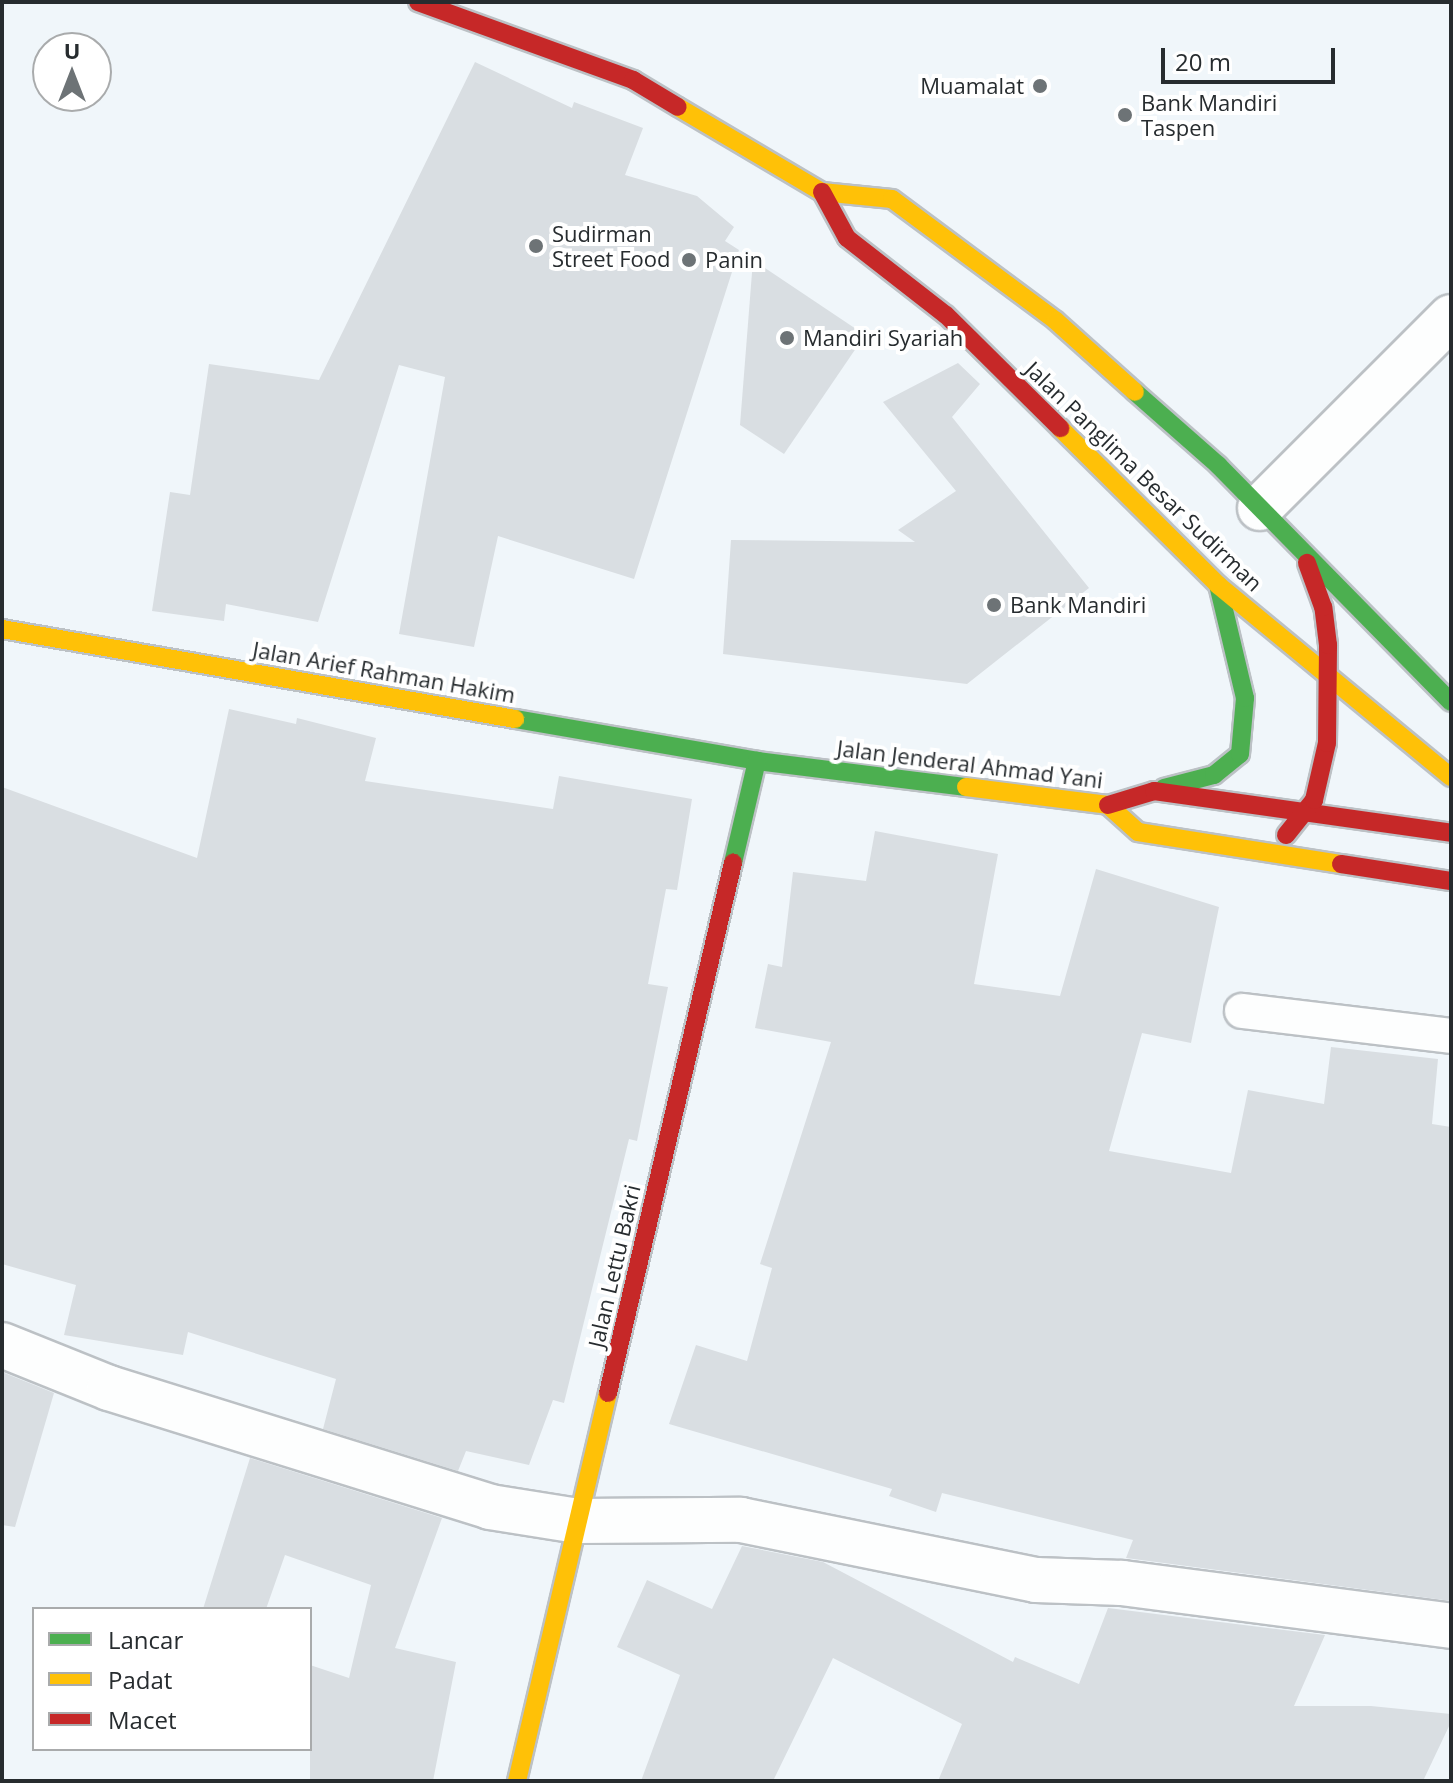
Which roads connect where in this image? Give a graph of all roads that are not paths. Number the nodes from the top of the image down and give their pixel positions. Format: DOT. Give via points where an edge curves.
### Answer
graph roads {
  1 [pos="418,2"];
  2 [pos="822,192"];
  3 [pos="1451,317"];
  4 [pos="1260,508"];
  5 [pos="1305,557"];
  6 [pos="1218,585"];
  7 [pos="2,629"];
  8 [pos="1331,683"];
  9 [pos="1451,702"];
  10 [pos="757,761"];
  11 [pos="1451,777"];
  12 [pos="1154,791"];
  13 [pos="1108,805"];
  14 [pos="1305,815"];
  15 [pos="1451,833"];
  16 [pos="1248,852"];
  17 [pos="1451,881"];
  18 [pos="1242,1011"];
  19 [pos="1451,1036"];
  20 [pos="2,1345"];
  21 [pos="578,1521"];
  22 [pos="1451,1626"];
  23 [pos="517,1781"];
  1 -- 2 [label="main road" via="633,80"];
  2 -- 4 [label="main road" via="892,199 1056,321"];
  2 -- 6 [label="main road, Jalan Panglima Besar Sudirman" via="847,238 946,315"];
  3 -- 4 [label="street"];
  4 -- 5 [label="main road"];
  5 -- 8 [label="main road" via="1323,607"];
  5 -- 9 [label="main road"];
  6 -- 8 [label="main road, Jalan Panglima Besar Sudirman"];
  6 -- 12 [label="main road" via="1245,698 1240,754 1214,775"];
  7 -- 10 [label="main road, Jalan Arief Rahman Hakim"];
  8 -- 11 [label="main road, Jalan Panglima Besar Sudirman"];
  8 -- 14 [label="main road" via="1327,743 1314,800"];
  10 -- 13 [label="main road, Jalan Jenderal Ahmad Yani"];
  10 -- 21 [label="main road, Jalan Lettu Bakri"];
  12 -- 13 [label="main road"];
  12 -- 14 [label="main road"];
  13 -- 16 [label="main road, Jalan Jenderal Ahmad Yani" via="1138,832"];
  14 -- 15 [label="main road"];
  14 -- 16 [label="main road" via="1285,836"];
  16 -- 17 [label="main road, Jalan Jenderal Ahmad Yani"];
  18 -- 19 [label="lane"];
  20 -- 21 [label="street" via="109,1388 472,1502"];
  21 -- 22 [label="street" via="741,1520 1036,1580 1122,1583"];
  21 -- 23 [label="main road, Jalan Lettu Bakri"];
}
